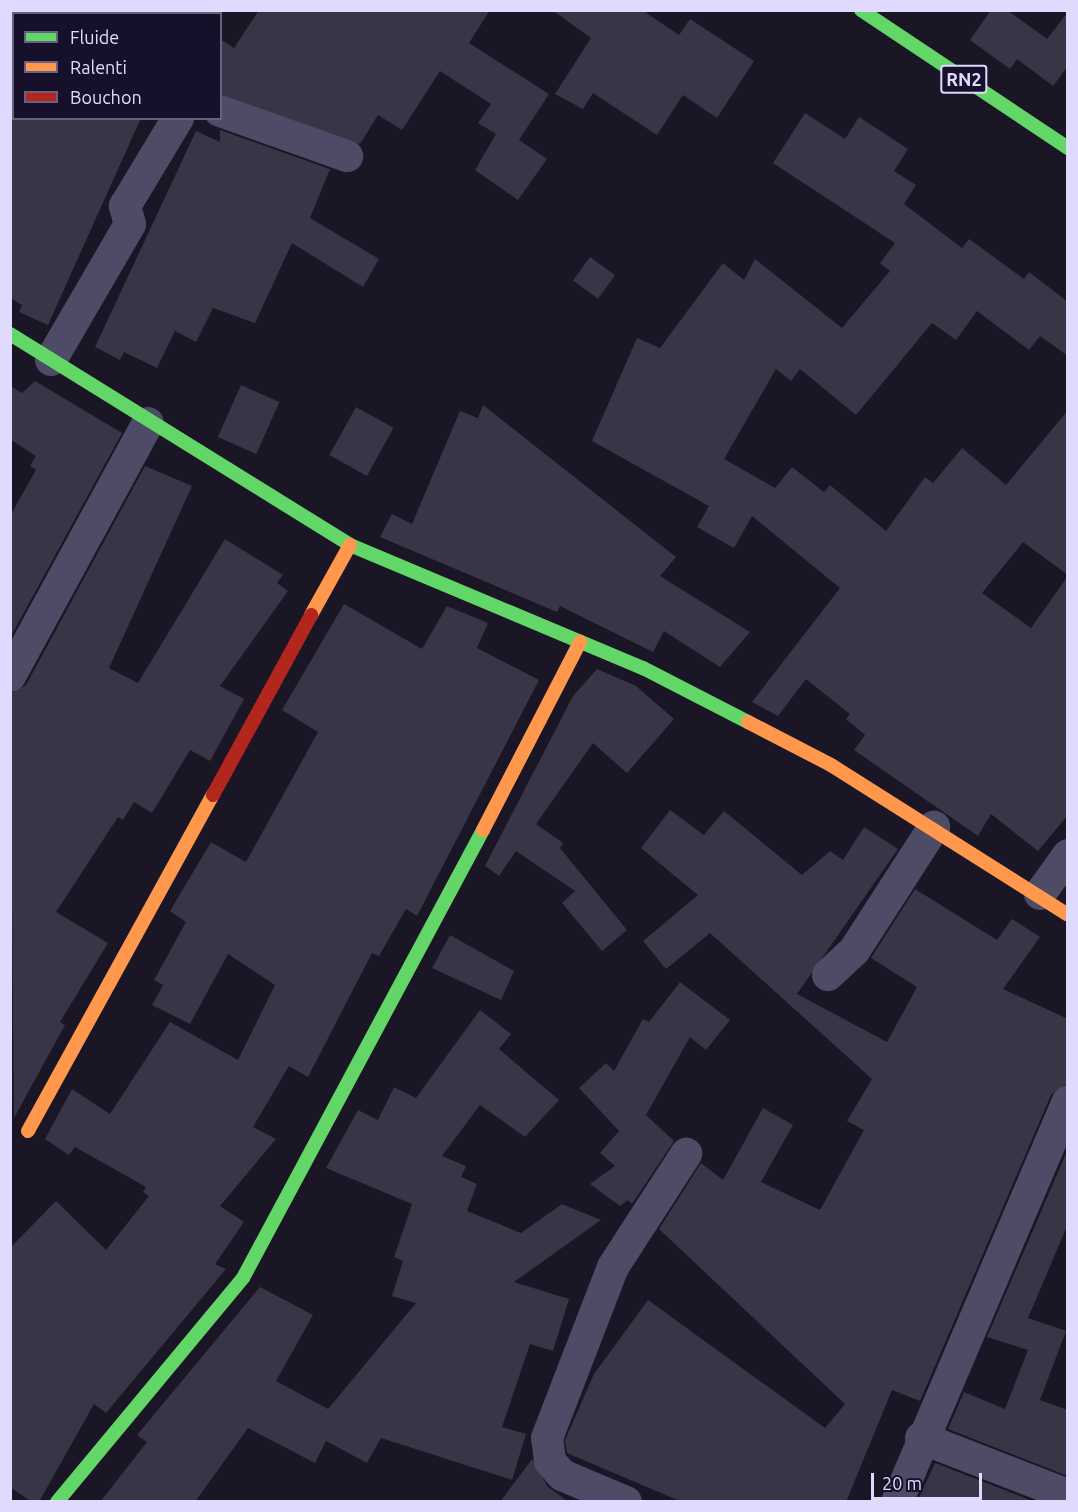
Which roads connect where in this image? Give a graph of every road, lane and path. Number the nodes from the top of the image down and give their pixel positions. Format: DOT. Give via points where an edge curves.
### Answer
graph roads {
  1 [pos="861,10"];
  2 [pos="222,112"];
  3 [pos="177,120"];
  4 [pos="1068,148"];
  5 [pos="347,156"];
  6 [pos="10,334"];
  7 [pos="51,360"];
  8 [pos="148,423"];
  9 [pos="350,545"];
  10 [pos="580,642"];
  11 [pos="10,676"];
  12 [pos="934,827"];
  13 [pos="1068,855"];
  14 [pos="1040,894"];
  15 [pos="1068,915"];
  16 [pos="828,975"];
  17 [pos="1068,1102"];
  18 [pos="28,1131"];
  19 [pos="686,1154"];
  20 [pos="921,1438"];
  21 [pos="1068,1495"];
  22 [pos="57,1502"];
  23 [pos="626,1502"];
  24 [pos="897,1502"];
  1 -- 4 [label="main road, RN2"];
  2 -- 5 [label="street"];
  3 -- 7 [label="street" via="125,206 130,224"];
  6 -- 7 [label="main road"];
  7 -- 8 [label="main road"];
  8 -- 9 [label="main road"];
  8 -- 11 [label="street"];
  9 -- 10 [label="main road"];
  9 -- 18 [label="main road"];
  10 -- 12 [label="main road" via="831,765"];
  10 -- 22 [label="main road" via="264,1244 243,1278"];
  12 -- 14 [label="main road"];
  12 -- 16 [label="street" via="854,951"];
  13 -- 14 [label="street"];
  14 -- 15 [label="main road"];
  17 -- 20 [label="street"];
  19 -- 23 [label="street" via="614,1267 547,1438 550,1461 562,1475"];
  20 -- 21 [label="street"];
  20 -- 24 [label="street"];
}
